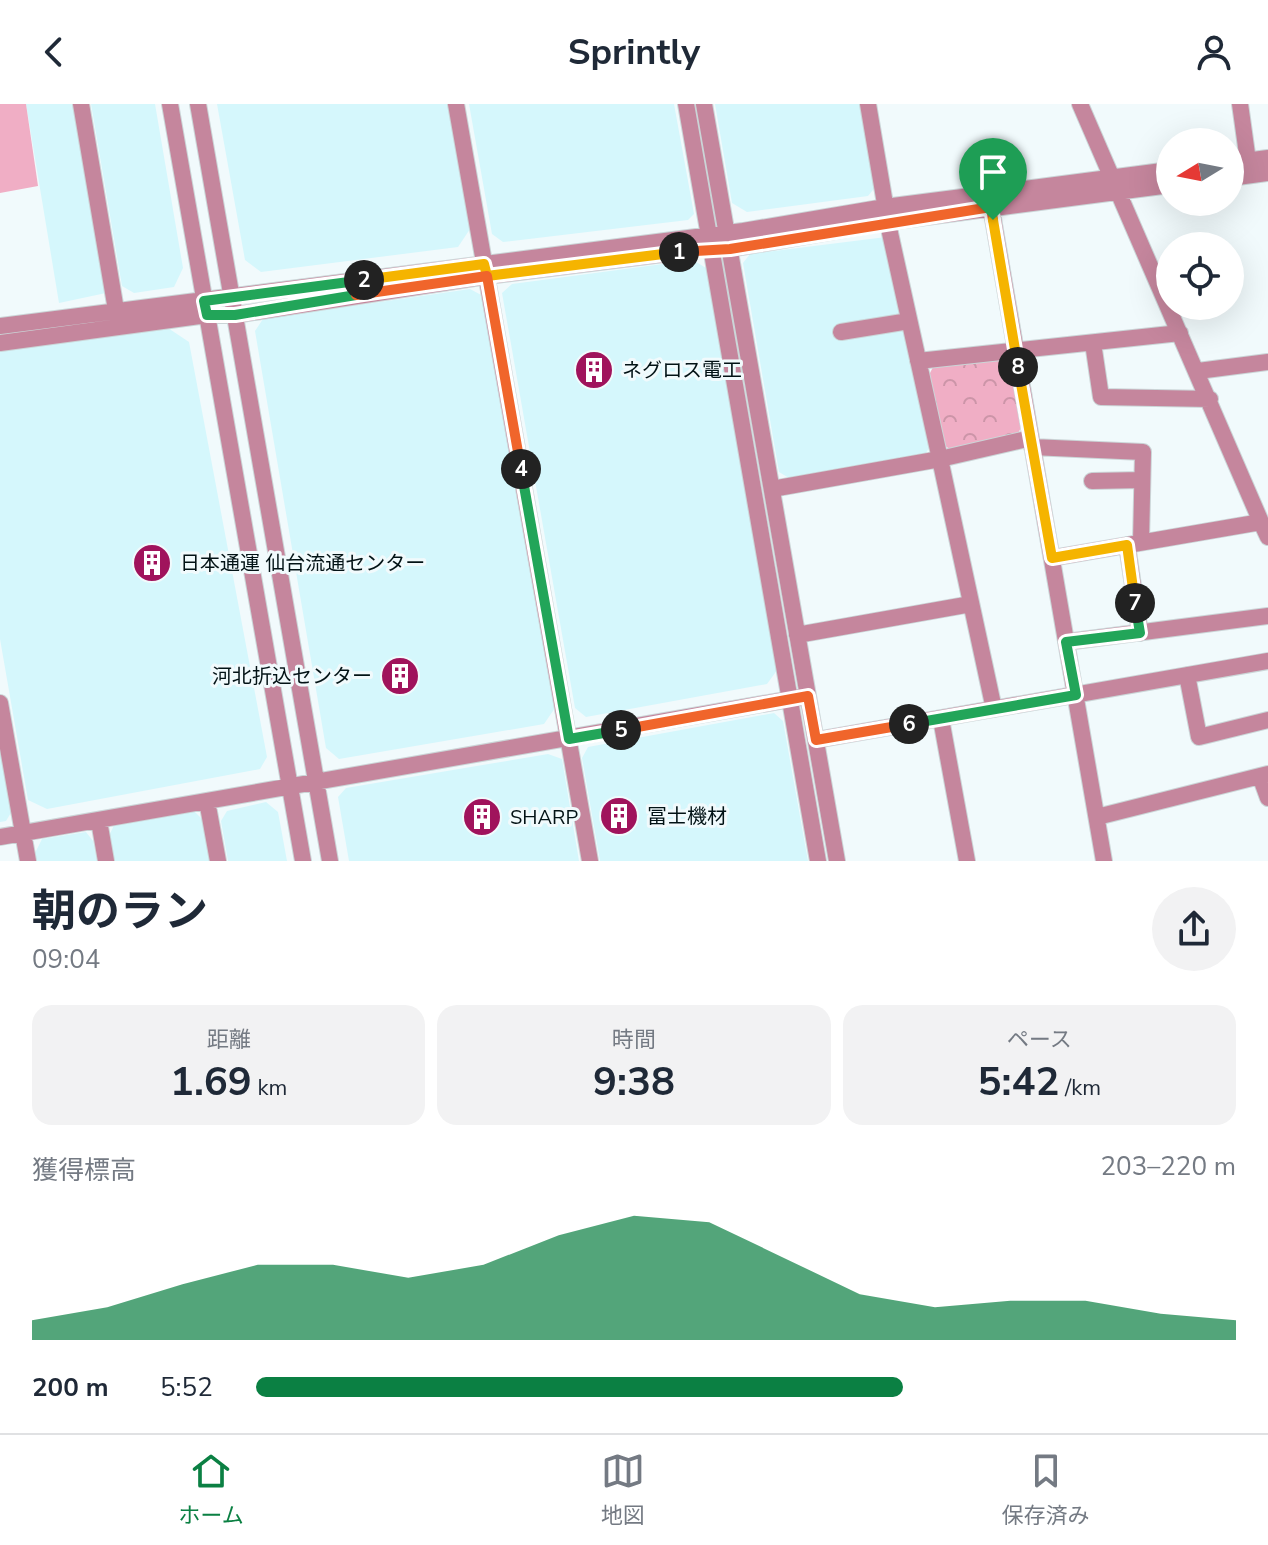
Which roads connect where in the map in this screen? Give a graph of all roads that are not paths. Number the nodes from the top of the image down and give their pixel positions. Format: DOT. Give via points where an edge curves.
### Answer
graph roads {
  1 [pos="81,104"];
  2 [pos="170,104"];
  3 [pos="198,104"];
  4 [pos="456,104"];
  5 [pos="686,104"];
  6 [pos="704,104"];
  7 [pos="868,104"];
  8 [pos="1080,104"];
  9 [pos="1240,104"];
  10 [pos="1268,158"];
  11 [pos="1244,161"];
  12 [pos="1248,161"];
  13 [pos="1268,173"];
  14 [pos="1156,174"];
  15 [pos="1244,176"];
  16 [pos="1116,184"];
  17 [pos="1156,185"];
  18 [pos="991,207"];
  19 [pos="886,215"];
  20 [pos="728,241"];
  21 [pos="710,242"];
  22 [pos="1156,264"];
  23 [pos="485,270"];
  24 [pos="232,297"];
  25 [pos="205,308"];
  26 [pos="116,310"];
  27 [pos="235,315"];
  28 [pos="1176,320"];
  29 [pos="909,321"];
  30 [pos="0,326"];
  31 [pos="841,332"];
  32 [pos="1180,333"];
  33 [pos="0,343"];
  34 [pos="1093,343"];
  35 [pos="1016,353"];
  36 [pos="918,361"];
  37 [pos="1268,362"];
  38 [pos="1198,371"];
  39 [pos="1210,399"];
  40 [pos="1032,442"];
  41 [pos="940,459"];
  42 [pos="1142,480"];
  43 [pos="1092,481"];
  44 [pos="772,489"];
  45 [pos="1265,530"];
  46 [pos="1134,544"];
  47 [pos="1052,558"];
  48 [pos="971,604"];
  49 [pos="1268,616"];
  50 [pos="1140,633"];
  51 [pos="797,635"];
  52 [pos="1066,642"];
  53 [pos="1268,661"];
  54 [pos="1187,675"];
  55 [pos="1076,695"];
  56 [pos="808,696"];
  57 [pos="790,700"];
  58 [pos="0,703"];
  59 [pos="994,709"];
  60 [pos="941,719"];
  61 [pos="1268,720"];
  62 [pos="569,739"];
  63 [pos="816,740"];
  64 [pos="1264,775"];
  65 [pos="317,782"];
  66 [pos="290,787"];
  67 [pos="1268,798"];
  68 [pos="207,801"];
  69 [pos="1097,817"];
  70 [pos="99,821"];
  71 [pos="23,833"];
  72 [pos="0,837"];
  73 [pos="28,861"];
  74 [pos="106,861"];
  75 [pos="218,861"];
  76 [pos="303,861"];
  77 [pos="330,861"];
  78 [pos="590,861"];
  79 [pos="818,861"];
  80 [pos="837,861"];
  81 [pos="967,861"];
  82 [pos="1104,861"];
  1 -- 26 [label="street"];
  2 -- 25 [label="street"];
  3 -- 24 [label="street"];
  4 -- 23 [label="street"];
  5 -- 21 [label="street"];
  6 -- 20 [label="street"];
  7 -- 19 [label="street"];
  8 -- 16 [label="street"];
  9 -- 12 [label="street"];
  10 -- 12 [label="street"];
  11 -- 12 [label="street"];
  13 -- 15 [label="street"];
  14 -- 16 [label="street"];
  16 -- 17 [label="street"];
  16 -- 18 [label="street"];
  16 -- 19 [label="street"];
  16 -- 22 [label="street"];
  18 -- 19 [label="street"];
  18 -- 35 [label="street"];
  19 -- 20 [label="street"];
  19 -- 29 [label="street"];
  20 -- 21 [label="street"];
  20 -- 44 [label="street"];
  21 -- 23 [label="street"];
  21 -- 57 [label="street"];
  23 -- 24 [label="street"];
  23 -- 27 [label="street"];
  23 -- 62 [label="street"];
  24 -- 25 [label="street"];
  24 -- 27 [label="street"];
  25 -- 26 [label="street"];
  25 -- 27 [label="street"];
  25 -- 33 [label="street"];
  25 -- 66 [label="street"];
  26 -- 30 [label="street"];
  27 -- 65 [label="street"];
  28 -- 32 [label="street"];
  29 -- 31 [label="street"];
  29 -- 36 [label="street"];
  32 -- 34 [label="street"];
  32 -- 38 [label="street"];
  34 -- 35 [label="street"];
  34 -- 39 [label="street" via="1101,397"];
  35 -- 36 [label="street"];
  35 -- 40 [label="street"];
  36 -- 41 [label="street"];
  37 -- 38 [label="street"];
  38 -- 39 [label="street"];
  39 -- 45 [label="street"];
  40 -- 41 [label="street"];
  40 -- 42 [label="street" via="1143,452"];
  40 -- 47 [label="street"];
  41 -- 44 [label="street"];
  41 -- 48 [label="street"];
  42 -- 43 [label="street"];
  42 -- 46 [label="street"];
  44 -- 51 [label="street"];
  45 -- 46 [label="street"];
  46 -- 47 [label="street"];
  46 -- 50 [label="street"];
  47 -- 52 [label="street"];
  48 -- 51 [label="street"];
  48 -- 59 [label="street"];
  49 -- 50 [label="street"];
  50 -- 52 [label="street"];
  51 -- 56 [label="street"];
  52 -- 55 [label="street"];
  53 -- 54 [label="street"];
  54 -- 55 [label="street"];
  54 -- 61 [label="street" via="1199,737"];
  55 -- 59 [label="street"];
  55 -- 69 [label="street"];
  56 -- 57 [label="street"];
  56 -- 63 [label="street"];
  57 -- 62 [label="street"];
  57 -- 79 [label="street"];
  58 -- 71 [label="street"];
  59 -- 60 [label="street"];
  60 -- 63 [label="street"];
  60 -- 81 [label="street"];
  62 -- 65 [label="street"];
  62 -- 78 [label="street"];
  63 -- 80 [label="street"];
  64 -- 67 [label="street"];
  64 -- 69 [label="street"];
  65 -- 66 [label="street"];
  65 -- 77 [label="street"];
  66 -- 68 [label="street"];
  66 -- 76 [label="street"];
  68 -- 70 [label="street"];
  68 -- 75 [label="street"];
  69 -- 82 [label="street"];
  70 -- 71 [label="street"];
  70 -- 74 [label="street"];
  71 -- 72 [label="street"];
  71 -- 73 [label="street"];
}
